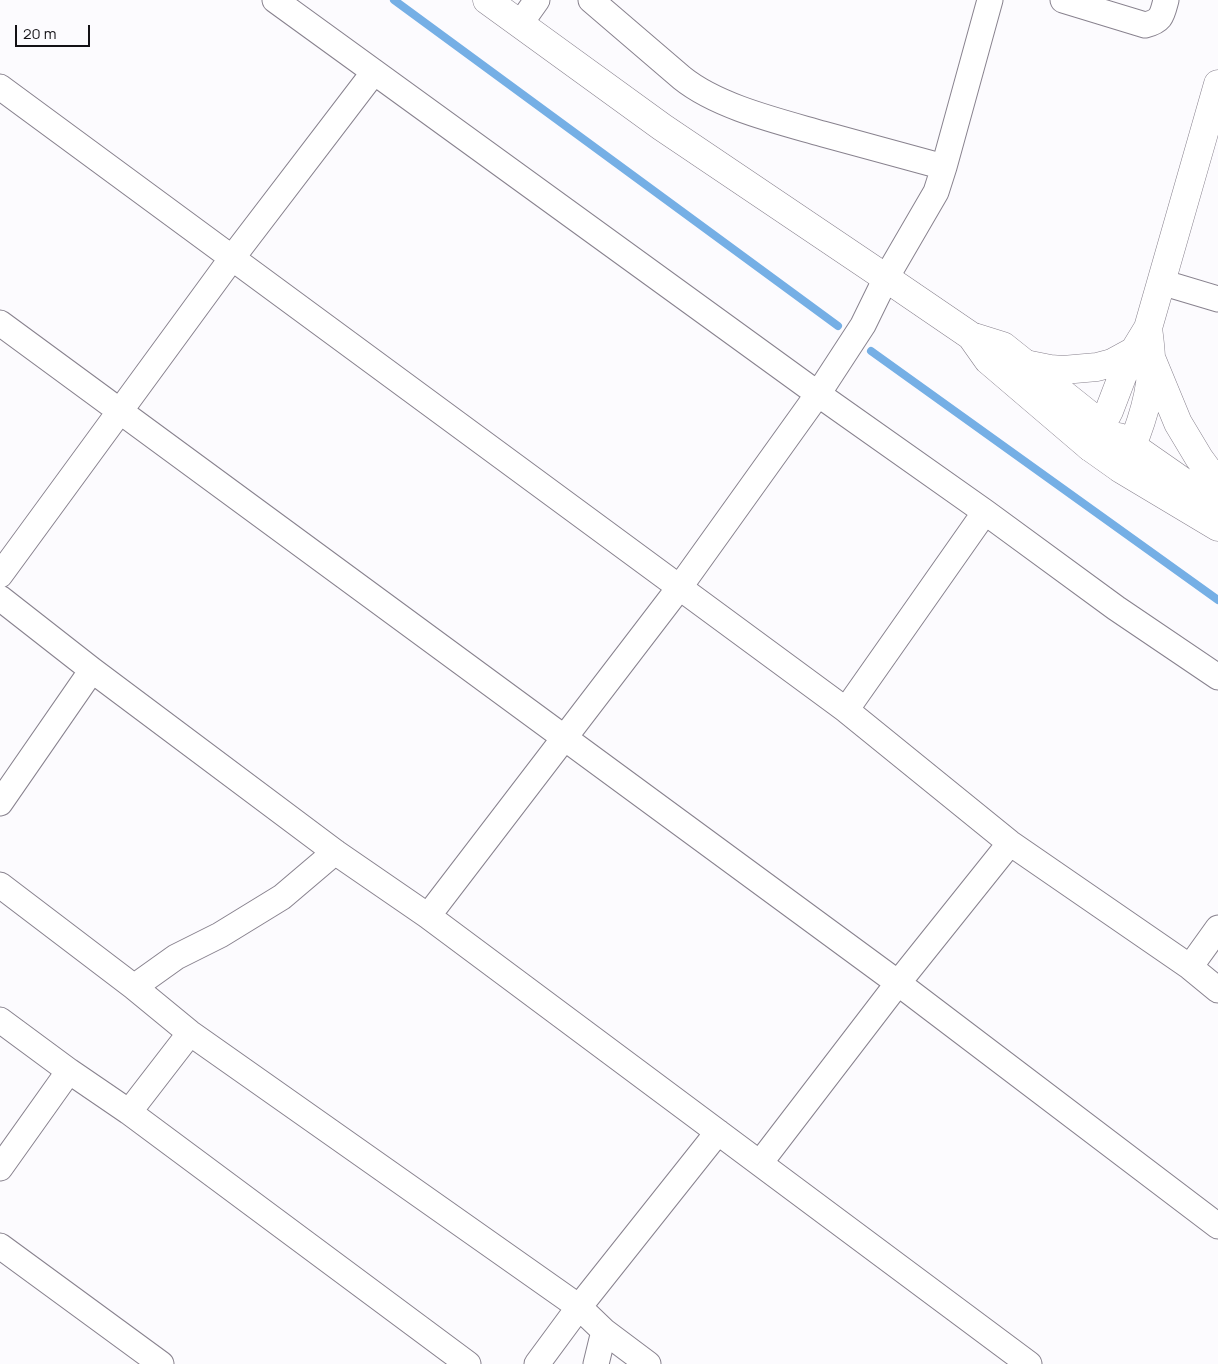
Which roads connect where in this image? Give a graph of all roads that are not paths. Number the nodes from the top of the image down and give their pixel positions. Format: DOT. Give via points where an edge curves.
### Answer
graph roads {
  1 [pos="275,0"];
  2 [pos="487,0"];
  3 [pos="537,0"];
  4 [pos="591,0"];
  5 [pos="990,0"];
  6 [pos="1063,0"];
  7 [pos="1166,0"];
  8 [pos="520,24"];
  9 [pos="374,72"];
  10 [pos="1218,84"];
  11 [pos="0,87"];
  12 [pos="1214,117"];
  13 [pos="944,167"];
  14 [pos="232,258"];
  15 [pos="886,278"];
  16 [pos="1162,282"];
  17 [pos="1218,299"];
  18 [pos="0,323"];
  19 [pos="972,336"];
  20 [pos="1143,354"];
  21 [pos="1025,364"];
  22 [pos="818,394"];
  23 [pos="120,411"];
  24 [pos="1096,436"];
  25 [pos="1127,458"];
  26 [pos="1218,484"];
  27 [pos="1218,506"];
  28 [pos="985,512"];
  29 [pos="1218,527"];
  30 [pos="0,575"];
  31 [pos="679,588"];
  32 [pos="0,598"];
  33 [pos="92,670"];
  34 [pos="1218,677"];
  35 [pos="846,710"];
  36 [pos="564,738"];
  37 [pos="0,803"];
  38 [pos="1010,843"];
  39 [pos="335,852"];
  40 [pos="0,885"];
  41 [pos="428,916"];
  42 [pos="1218,928"];
  43 [pos="1190,967"];
  44 [pos="898,983"];
  45 [pos="134,987"];
  46 [pos="1218,990"];
  47 [pos="0,1020"];
  48 [pos="190,1033"];
  49 [pos="69,1071"];
  50 [pos="129,1112"];
  51 [pos="718,1132"];
  52 [pos="760,1163"];
  53 [pos="0,1168"];
  54 [pos="1218,1226"];
  55 [pos="0,1246"];
  56 [pos="579,1307"];
  57 [pos="604,1331"];
  58 [pos="161,1364"];
  59 [pos="468,1364"];
  60 [pos="537,1364"];
  61 [pos="596,1364"];
  62 [pos="648,1364"];
  63 [pos="1029,1364"];
  1 -- 9 [label="street"];
  2 -- 8 [label="main road"];
  3 -- 8 [label="street"];
  4 -- 13 [label="street" via="694,89 748,112"];
  5 -- 13 [label="street"];
  6 -- 7 [label="street" via="1145,25 1154,23 1162,15"];
  8 -- 15 [label="main road" via="662,127"];
  9 -- 14 [label="street"];
  9 -- 22 [label="street"];
  10 -- 12 [label="main road"];
  11 -- 14 [label="street"];
  12 -- 16 [label="main road"];
  13 -- 15 [label="street" via="936,192"];
  14 -- 23 [label="street"];
  14 -- 31 [label="street"];
  15 -- 19 [label="main road"];
  15 -- 22 [label="street" via="863,324"];
  16 -- 17 [label="street"];
  16 -- 20 [label="main road"];
  18 -- 23 [label="street"];
  19 -- 21 [label="main road" via="1003,346"];
  19 -- 24 [label="main road" via="988,360"];
  20 -- 21 [label="main road" via="1097,367 1063,370"];
  20 -- 24 [label="main road" via="1122,377"];
  20 -- 25 [label="main road" via="1151,373 1149,387"];
  20 -- 26 [label="main road" via="1178,423"];
  21 -- 24 [label="main road"];
  22 -- 28 [label="street"];
  22 -- 31 [label="street"];
  23 -- 30 [label="street"];
  23 -- 36 [label="street"];
  24 -- 25 [label="main road"];
  25 -- 27 [label="main road"];
  25 -- 29 [label="main road"];
  28 -- 34 [label="street" via="1116,608"];
  28 -- 35 [label="street"];
  31 -- 35 [label="street"];
  31 -- 36 [label="street"];
  32 -- 33 [label="street"];
  33 -- 37 [label="street"];
  33 -- 39 [label="street"];
  35 -- 38 [label="street"];
  36 -- 41 [label="street"];
  36 -- 44 [label="street"];
  38 -- 43 [label="street"];
  38 -- 44 [label="street"];
  39 -- 41 [label="street"];
  39 -- 45 [label="street" via="282,897 220,935 176,957"];
  40 -- 45 [label="street"];
  41 -- 51 [label="street"];
  42 -- 43 [label="street"];
  43 -- 46 [label="street"];
  44 -- 52 [label="street"];
  44 -- 54 [label="street"];
  45 -- 48 [label="street"];
  47 -- 49 [label="street"];
  48 -- 50 [label="street"];
  48 -- 56 [label="street"];
  49 -- 50 [label="street"];
  49 -- 53 [label="street"];
  50 -- 59 [label="street"];
  51 -- 52 [label="street"];
  51 -- 56 [label="street"];
  52 -- 63 [label="street"];
  55 -- 58 [label="street"];
  56 -- 57 [label="street"];
  56 -- 60 [label="street"];
  57 -- 61 [label="street"];
  57 -- 62 [label="street"];
}
